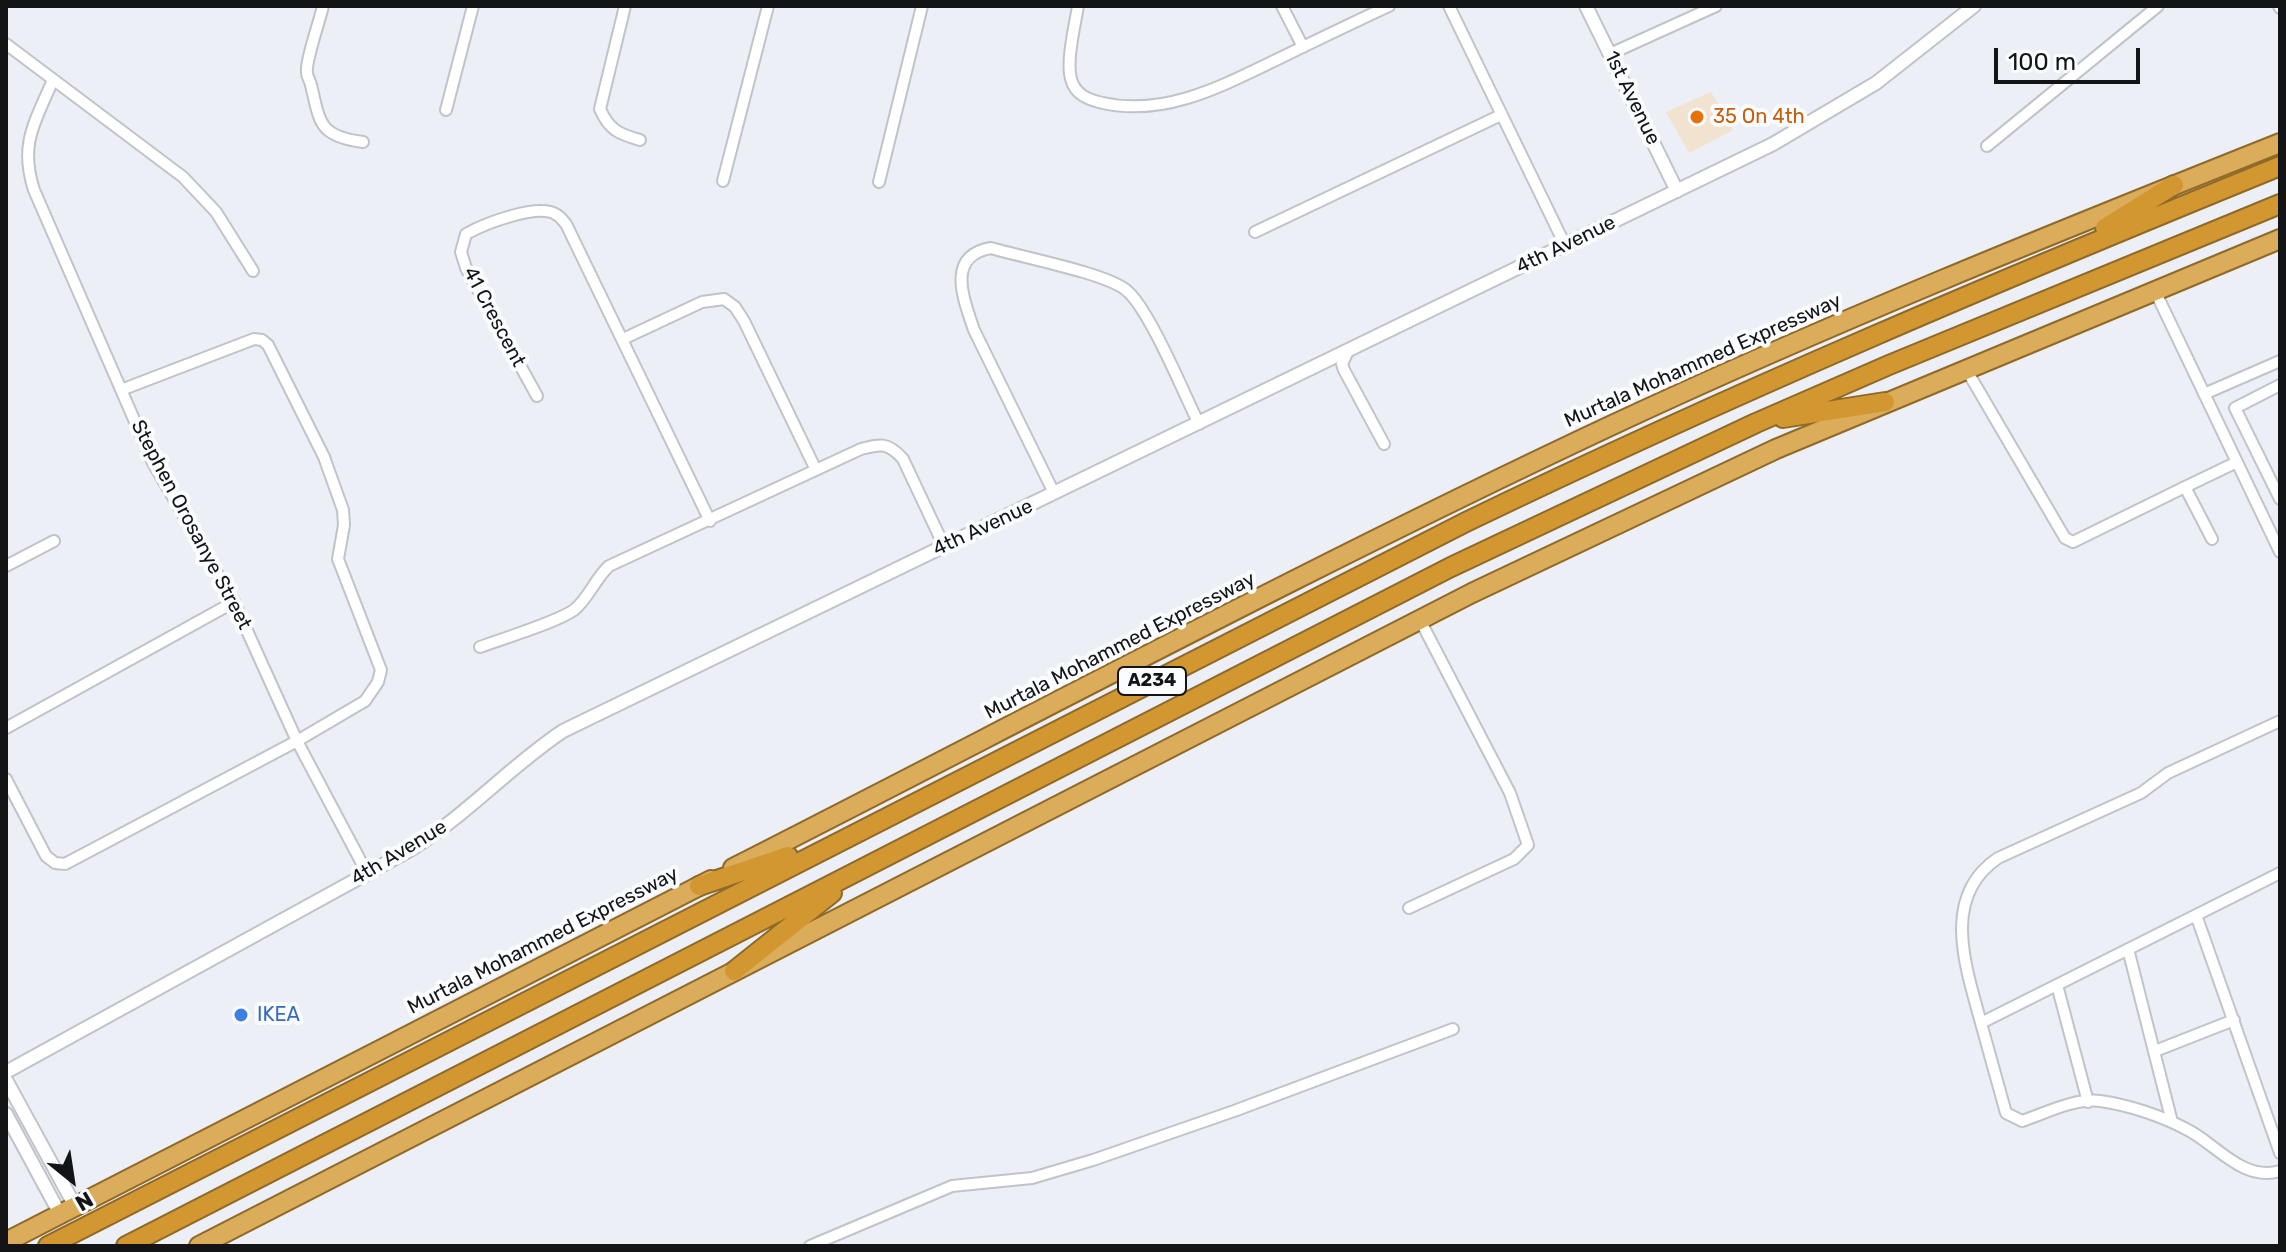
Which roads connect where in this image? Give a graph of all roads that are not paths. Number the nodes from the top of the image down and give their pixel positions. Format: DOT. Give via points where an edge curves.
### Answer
graph roads {
  1 [pos="323,6"];
  2 [pos="473,6"];
  3 [pos="625,6"];
  4 [pos="768,6"];
  5 [pos="922,6"];
  6 [pos="1078,6"];
  7 [pos="1282,6"];
  8 [pos="1389,6"];
  9 [pos="1449,6"];
  10 [pos="1586,6"];
  11 [pos="1716,6"];
  12 [pos="1974,6"];
  13 [pos="2158,6"];
  14 [pos="6,44"];
  15 [pos="1303,47"];
  16 [pos="1610,54"];
  17 [pos="53,80"];
  18 [pos="446,110"];
  19 [pos="1501,115"];
  20 [pos="640,140"];
  21 [pos="363,142"];
  22 [pos="2280,143"];
  23 [pos="1987,146"];
  24 [pos="2280,166"];
  25 [pos="723,181"];
  26 [pos="879,182"];
  27 [pos="2174,185"];
  28 [pos="1677,191"];
  29 [pos="2280,204"];
  30 [pos="1255,232"];
  31 [pos="2280,239"];
  32 [pos="1565,245"];
  33 [pos="2055,258"];
  34 [pos="253,271"];
  35 [pos="2155,291"];
  36 [pos="623,339"];
  37 [pos="1348,351"];
  38 [pos="2280,361"];
  39 [pos="1966,369"];
  40 [pos="2280,385"];
  41 [pos="121,390"];
  42 [pos="2204,394"];
  43 [pos="537,396"];
  44 [pos="1885,402"];
  45 [pos="1756,423"];
  46 [pos="1199,424"];
  47 [pos="1384,444"];
  48 [pos="2237,462"];
  49 [pos="816,470"];
  50 [pos="2185,487"];
  51 [pos="1054,493"];
  52 [pos="2280,499"];
  53 [pos="710,521"];
  54 [pos="2212,539"];
  55 [pos="54,541"];
  56 [pos="944,546"];
  57 [pos="2280,552"];
  58 [pos="6,566"];
  59 [pos="234,602"];
  60 [pos="1420,620"];
  61 [pos="480,647"];
  62 [pos="2280,721"];
  63 [pos="6,728"];
  64 [pos="297,741"];
  65 [pos="6,779"];
  66 [pos="844,838"];
  67 [pos="865,867"];
  68 [pos="367,873"];
  69 [pos="2279,878"];
  70 [pos="699,886"];
  71 [pos="1409,908"];
  72 [pos="2196,915"];
  73 [pos="2128,949"];
  74 [pos="734,971"];
  75 [pos="2057,985"];
  76 [pos="2234,1020"];
  77 [pos="1981,1023"];
  78 [pos="1453,1029"];
  79 [pos="2155,1051"];
  80 [pos="6,1072"];
  81 [pos="6,1080"];
  82 [pos="2088,1102"];
  83 [pos="6,1114"];
  84 [pos="2172,1122"];
  85 [pos="2280,1153"];
  86 [pos="2280,1171"];
  87 [pos="67,1210"];
  88 [pos="6,1242"];
  89 [pos="48,1246"];
  90 [pos="126,1246"];
  91 [pos="199,1246"];
  92 [pos="810,1246"];
  1 -- 21 [label="street" via="306,72 315,111 322,126"];
  2 -- 18 [label="street"];
  3 -- 20 [label="street" via="600,109 615,132"];
  4 -- 25 [label="street"];
  5 -- 26 [label="street"];
  6 -- 15 [label="street" via="1071,79 1083,96 1114,105 1195,96"];
  7 -- 15 [label="street"];
  8 -- 15 [label="street"];
  9 -- 19 [label="street"];
  10 -- 16 [label="street, 1st Avenue"];
  11 -- 16 [label="street"];
  12 -- 28 [label="street, 4th Avenue" via="1840,106"];
  13 -- 23 [label="street"];
  14 -- 17 [label="street"];
  16 -- 28 [label="street, 1st Avenue"];
  17 -- 34 [label="street" via="183,177 216,212"];
  17 -- 41 [label="street, Stephen Orosanye Street" via="32,128 28,171"];
  19 -- 30 [label="street"];
  19 -- 32 [label="street"];
  22 -- 27 [label="highway, Murtala Mohammed Expressway"];
  24 -- 33 [label="highway, A234"];
  27 -- 33 [label="highway"];
  27 -- 70 [label="highway, Murtala Mohammed Expressway" via="1606,428"];
  28 -- 32 [label="street, 4th Avenue"];
  29 -- 45 [label="highway, A234"];
  31 -- 35 [label="highway"];
  32 -- 37 [label="street, 4th Avenue"];
  33 -- 66 [label="highway, A234" via="1533,490"];
  35 -- 39 [label="highway"];
  35 -- 42 [label="street"];
  36 -- 43 [label="street, 41 Crescent" via="557,214 543,210 510,216 466,234 461,252 466,268"];
  36 -- 49 [label="street" via="702,302 724,299 744,321"];
  36 -- 53 [label="street, 41 Crescent"];
  37 -- 46 [label="street, 4th Avenue"];
  37 -- 47 [label="street" via="1344,370"];
  38 -- 42 [label="street"];
  39 -- 44 [label="highway"];
  39 -- 50 [label="street" via="2065,538 2073,542"];
  40 -- 52 [label="street" via="2235,408"];
  41 -- 59 [label="street, Stephen Orosanye Street" via="153,463"];
  41 -- 64 [label="street" via="254,339 268,345 324,457 343,510 338,559 381,670 365,701"];
  42 -- 48 [label="street"];
  44 -- 45 [label="highway"];
  44 -- 60 [label="highway" via="1692,487"];
  45 -- 67 [label="highway, A234" via="1451,567"];
  46 -- 51 [label="street, 4th Avenue"];
  46 -- 51 [label="street" via="1142,310 1125,290 991,248 977,251 962,272 966,306"];
  48 -- 50 [label="street"];
  48 -- 57 [label="street"];
  49 -- 53 [label="street"];
  49 -- 56 [label="street" via="861,449 893,447"];
  50 -- 54 [label="street"];
  51 -- 56 [label="street, 4th Avenue"];
  53 -- 61 [label="street" via="609,566 567,613"];
  55 -- 58 [label="street"];
  56 -- 68 [label="street, 4th Avenue" via="563,731 528,754 440,832"];
  59 -- 63 [label="street"];
  59 -- 64 [label="street, Stephen Orosanye Street"];
  60 -- 71 [label="street" via="1510,793 1528,845 1514,859"];
  60 -- 74 [label="highway"];
  62 -- 77 [label="street" via="1982,869 1968,893 1962,923 1963,957"];
  64 -- 65 [label="street" via="65,864 46,856"];
  64 -- 68 [label="street, Stephen Orosanye Street"];
  66 -- 70 [label="highway"];
  66 -- 89 [label="highway, A234"];
  67 -- 74 [label="highway"];
  67 -- 90 [label="highway, A234"];
  68 -- 80 [label="street, 4th Avenue"];
  69 -- 72 [label="street"];
  70 -- 87 [label="highway, Murtala Mohammed Expressway"];
  72 -- 73 [label="street"];
  72 -- 76 [label="street"];
  73 -- 75 [label="street"];
  73 -- 79 [label="street"];
  74 -- 91 [label="highway"];
  75 -- 77 [label="street"];
  75 -- 82 [label="street"];
  76 -- 79 [label="street"];
  76 -- 85 [label="street"];
  77 -- 82 [label="street" via="2006,1113 2022,1121"];
  78 -- 92 [label="street" via="1093,1160 1032,1178 952,1186"];
  79 -- 84 [label="street"];
  81 -- 87 [label="street"];
  82 -- 84 [label="street"];
  83 -- 87 [label="street"];
  84 -- 86 [label="street" via="2254,1172"];
  87 -- 88 [label="highway, Murtala Mohammed Expressway"];
}
